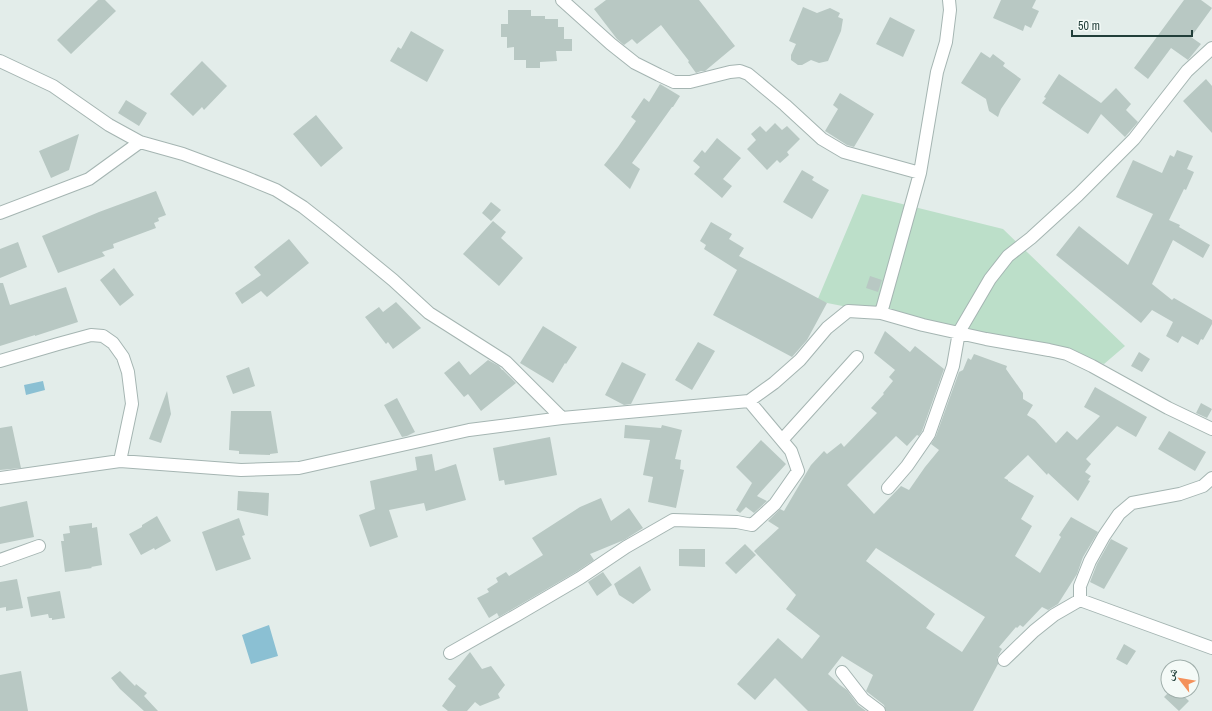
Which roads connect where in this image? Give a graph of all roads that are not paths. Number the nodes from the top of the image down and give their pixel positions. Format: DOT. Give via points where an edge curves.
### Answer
graph roads {
  1 [pos="562,0"];
  2 [pos="949,0"];
  3 [pos="1212,48"];
  4 [pos="0,61"];
  5 [pos="140,142"];
  6 [pos="920,173"];
  7 [pos="0,213"];
  8 [pos="881,313"];
  9 [pos="959,332"];
  10 [pos="857,357"];
  11 [pos="0,361"];
  12 [pos="749,401"];
  13 [pos="562,418"];
  14 [pos="1212,429"];
  15 [pos="782,440"];
  16 [pos="120,462"];
  17 [pos="0,478"];
  18 [pos="1212,478"];
  19 [pos="888,488"];
  20 [pos="39,546"];
  21 [pos="0,560"];
  22 [pos="1080,600"];
  23 [pos="1212,648"];
  24 [pos="450,653"];
  25 [pos="1004,660"];
  26 [pos="842,672"];
  27 [pos="879,711"];
  1 -- 6 [label="street" via="611,44 636,63 658,75 674,82 690,82 740,71 748,74 822,139 844,152"];
  2 -- 6 [label="street" via="946,42 937,72"];
  3 -- 9 [label="street" via="1187,71 1134,139 1078,195 1008,256 990,279"];
  4 -- 5 [label="street" via="53,86 108,126"];
  5 -- 7 [label="street" via="89,179"];
  5 -- 13 [label="street" via="183,154 242,176 276,190 303,207 393,280 429,313 506,362"];
  6 -- 8 [label="street"];
  8 -- 9 [label="street"];
  8 -- 12 [label="street" via="848,311 827,328 800,360"];
  9 -- 14 [label="street" via="1066,354"];
  9 -- 19 [label="street" via="953,366 929,434"];
  10 -- 15 [label="street"];
  11 -- 16 [label="street" via="91,336 103,336 113,342 123,356 128,372 132,404"];
  12 -- 13 [label="street"];
  12 -- 15 [label="street"];
  13 -- 16 [label="street" via="469,430 299,468 241,470"];
  15 -- 24 [label="street" via="791,451 798,472 775,504 752,525 738,522 673,520 626,546 580,578"];
  16 -- 17 [label="street"];
  18 -- 22 [label="street" via="1203,486 1180,494 1132,503 1119,514 1090,561 1080,586"];
  20 -- 21 [label="street"];
  22 -- 23 [label="street"];
  22 -- 25 [label="street" via="1054,615"];
  26 -- 27 [label="street" via="864,699"];
}
